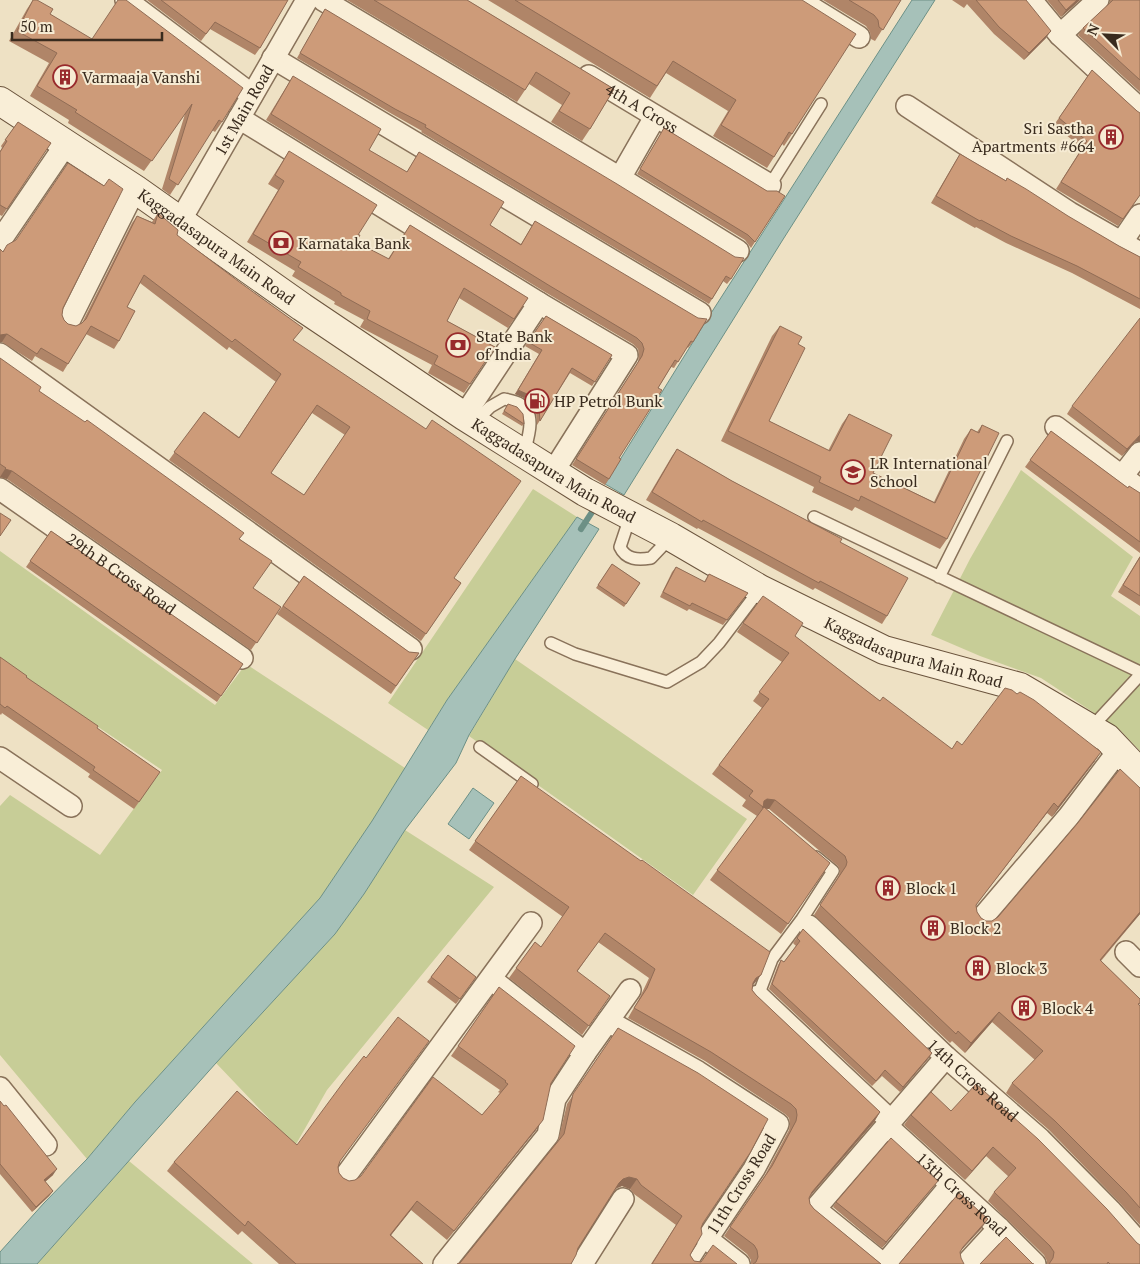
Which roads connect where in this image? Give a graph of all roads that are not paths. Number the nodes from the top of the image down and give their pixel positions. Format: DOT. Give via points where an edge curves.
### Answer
graph roads {
  1 [pos="126,0"];
  2 [pos="306,0"];
  3 [pos="323,0"];
  4 [pos="799,0"];
  5 [pos="1031,0"];
  6 [pos="1098,0"];
  7 [pos="1060,35"];
  8 [pos="859,37"];
  9 [pos="274,58"];
  10 [pos="572,66"];
  11 [pos="252,95"];
  12 [pos="0,101"];
  13 [pos="821,104"];
  14 [pos="907,106"];
  15 [pos="1140,108"];
  16 [pos="655,116"];
  17 [pos="239,118"];
  18 [pos="66,144"];
  19 [pos="620,178"];
  20 [pos="770,185"];
  21 [pos="135,189"];
  22 [pos="1140,215"];
  23 [pos="180,221"];
  24 [pos="0,241"];
  25 [pos="1121,243"];
  26 [pos="738,251"];
  27 [pos="1140,252"];
  28 [pos="539,303"];
  29 [pos="700,313"];
  30 [pos="69,321"];
  31 [pos="0,354"];
  32 [pos="469,419"];
  33 [pos="1056,427"];
  34 [pos="1007,441"];
  35 [pos="1140,453"];
  36 [pos="524,454"];
  37 [pos="553,472"];
  38 [pos="1123,476"];
  39 [pos="0,489"];
  40 [pos="1140,490"];
  41 [pos="621,512"];
  42 [pos="814,517"];
  43 [pos="671,537"];
  44 [pos="939,577"];
  45 [pos="760,589"];
  46 [pos="551,643"];
  47 [pos="411,648"];
  48 [pos="242,658"];
  49 [pos="1140,673"];
  50 [pos="1091,728"];
  51 [pos="480,747"];
  52 [pos="1119,750"];
  53 [pos="0,758"];
  54 [pos="1140,773"];
  55 [pos="543,792"];
  56 [pos="71,806"];
  57 [pos="810,852"];
  58 [pos="982,918"];
  59 [pos="531,923"];
  60 [pos="806,923"];
  61 [pos="491,979"];
  62 [pos="630,990"];
  63 [pos="758,996"];
  64 [pos="608,1021"];
  65 [pos="585,1053"];
  66 [pos="946,1056"];
  67 [pos="0,1088"];
  68 [pos="889,1124"];
  69 [pos="46,1145"];
  70 [pos="344,1178"];
  71 [pos="951,1185"];
  72 [pos="623,1199"];
  73 [pos="999,1228"];
  74 [pos="706,1239"];
  75 [pos="1140,1244"];
  76 [pos="444,1264"];
  77 [pos="582,1264"];
  78 [pos="691,1264"];
  79 [pos="739,1264"];
  80 [pos="884,1264"];
  81 [pos="966,1264"];
  82 [pos="1035,1264"];
  1 -- 11 [label="street"];
  2 -- 9 [label="street, 1st Main Road"];
  3 -- 19 [label="street"];
  4 -- 8 [label="street"];
  5 -- 7 [label="street"];
  6 -- 7 [label="street"];
  7 -- 15 [label="street"];
  9 -- 11 [label="street, 1st Main Road"];
  9 -- 29 [label="street"];
  10 -- 16 [label="street, 4th A Cross"];
  11 -- 17 [label="street, 1st Main Road"];
  12 -- 18 [label="main road, Kaggadasapura Main Road"];
  13 -- 20 [label="lane"];
  14 -- 25 [label="street" via="1070,214"];
  16 -- 19 [label="street"];
  16 -- 20 [label="street, 4th A Cross"];
  17 -- 23 [label="street, 1st Main Road"];
  17 -- 28 [label="street"];
  18 -- 21 [label="main road, Kaggadasapura Main Road"];
  18 -- 24 [label="street"];
  19 -- 26 [label="street"];
  21 -- 23 [label="main road, Kaggadasapura Main Road"];
  21 -- 30 [label="street"];
  22 -- 25 [label="street"];
  23 -- 32 [label="main road, Kaggadasapura Main Road" via="302,308"];
  25 -- 27 [label="street"];
  28 -- 32 [label="street"];
  28 -- 37 [label="street" via="627,354"];
  31 -- 47 [label="street"];
  32 -- 36 [label="main road, Kaggadasapura Main Road"];
  32 -- 36 [label="lane" via="504,399 521,404 530,415"];
  33 -- 38 [label="street"];
  34 -- 44 [label="lane"];
  35 -- 38 [label="street"];
  36 -- 37 [label="main road, Kaggadasapura Main Road"];
  37 -- 41 [label="main road, Kaggadasapura Main Road"];
  38 -- 40 [label="street"];
  39 -- 48 [label="street, 29th B Cross Road"];
  41 -- 43 [label="main road, Kaggadasapura Main Road"];
  41 -- 43 [label="lane" via="620,546 631,558 652,558"];
  42 -- 44 [label="lane"];
  43 -- 45 [label="main road, Kaggadasapura Main Road"];
  44 -- 49 [label="lane"];
  45 -- 46 [label="lane" via="701,662 666,682 575,654"];
  45 -- 50 [label="main road, Kaggadasapura Main Road" via="884,650 1020,687"];
  49 -- 50 [label="lane"];
  50 -- 52 [label="main road, Kaggadasapura Main Road"];
  51 -- 55 [label="lane"];
  52 -- 54 [label="main road, Kaggadasapura Main Road"];
  52 -- 58 [label="street" via="1069,816"];
  53 -- 56 [label="street"];
  57 -- 60 [label="lane" via="833,871"];
  59 -- 61 [label="street"];
  60 -- 63 [label="lane" via="768,956"];
  60 -- 66 [label="street, 14th Cross Road"];
  61 -- 65 [label="street"];
  61 -- 70 [label="street"];
  62 -- 64 [label="street"];
  63 -- 68 [label="street, 13th Cross Road"];
  64 -- 65 [label="street"];
  64 -- 74 [label="street, 11th Cross Road" via="698,1072 778,1124 754,1169"];
  65 -- 76 [label="street" via="555,1098 548,1135"];
  66 -- 68 [label="street"];
  66 -- 75 [label="street, 14th Cross Road" via="1040,1139"];
  67 -- 69 [label="street"];
  68 -- 71 [label="street, 13th Cross Road"];
  68 -- 80 [label="street" via="815,1208"];
  71 -- 73 [label="street, 13th Cross Road"];
  71 -- 80 [label="street"];
  72 -- 77 [label="street"];
  73 -- 81 [label="street"];
  73 -- 82 [label="street, 13th Cross Road"];
  74 -- 78 [label="lane"];
  74 -- 79 [label="street, 11th Cross Road"];
}
